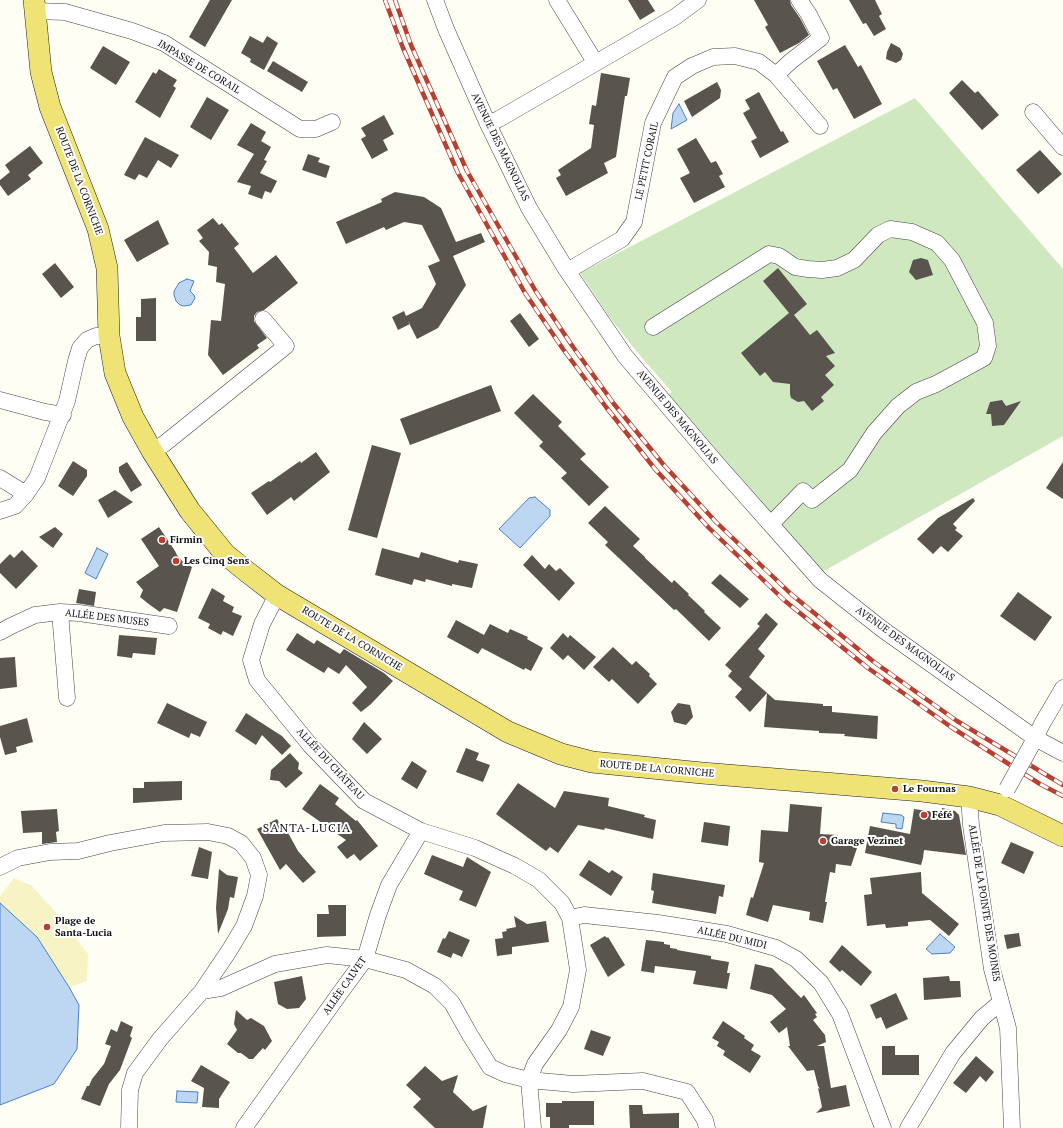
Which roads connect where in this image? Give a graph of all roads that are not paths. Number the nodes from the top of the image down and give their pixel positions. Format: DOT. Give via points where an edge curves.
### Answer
graph roads {
  1 [pos="435,0"];
  2 [pos="557,0"];
  3 [pos="698,0"];
  4 [pos="799,0"];
  5 [pos="35,6"];
  6 [pos="595,62"];
  7 [pos="776,75"];
  8 [pos="1033,112"];
  9 [pos="332,122"];
  10 [pos="488,124"];
  11 [pos="820,126"];
  12 [pos="1063,147"];
  13 [pos="566,269"];
  14 [pos="264,319"];
  15 [pos="653,326"];
  16 [pos="109,336"];
  17 [pos="0,400"];
  18 [pos="63,415"];
  19 [pos="152,451"];
  20 [pos="0,478"];
  21 [pos="26,494"];
  22 [pos="0,511"];
  23 [pos="771,524"];
  24 [pos="277,595"];
  25 [pos="60,612"];
  26 [pos="169,626"];
  27 [pos="0,632"];
  28 [pos="1063,688"];
  29 [pos="67,698"];
  30 [pos="1033,742"];
  31 [pos="1063,753"];
  32 [pos="968,797"];
  33 [pos="1004,797"];
  34 [pos="421,831"];
  35 [pos="1063,836"];
  36 [pos="0,867"];
  37 [pos="570,918"];
  38 [pos="365,959"];
  39 [pos="202,991"];
  40 [pos="1001,1002"];
  41 [pos="529,1080"];
  42 [pos="129,1128"];
  43 [pos="244,1128"];
  44 [pos="533,1128"];
  45 [pos="707,1128"];
  46 [pos="883,1128"];
  47 [pos="908,1128"];
  48 [pos="1012,1128"];
  1 -- 10 [label="street, AVENUE DES MAGNOLIAS"];
  2 -- 6 [label="street"];
  3 -- 6 [label="street" via="674,17"];
  4 -- 7 [label="street" via="821,38"];
  5 -- 9 [label="street, IMPASSE DE CORAIL" via="132,31 164,44 300,128 316,129"];
  5 -- 16 [label="main road, ROUTE DE LA CORNICHE" via="41,72 50,107 98,229 107,268"];
  6 -- 10 [label="street"];
  7 -- 11 [label="street, LE PETIT CORAIL"];
  7 -- 13 [label="street, LE PETIT CORAIL" via="759,62 735,56 713,57 675,77 653,123 634,222 622,239 574,267"];
  8 -- 12 [label="street"];
  10 -- 13 [label="street, AVENUE DES MAGNOLIAS" via="529,208"];
  13 -- 23 [label="street, AVENUE DES MAGNOLIAS" via="626,356"];
  14 -- 19 [label="street" via="286,346"];
  15 -- 23 [label="street" via="770,254 779,256 795,267 808,270 837,268 854,260 878,235 890,229 912,232 938,243 952,260 985,324 988,346 984,358 916,392 898,406 874,433 850,470 812,500 804,492"];
  16 -- 18 [label="street" via="96,336 87,340 80,348"];
  16 -- 19 [label="main road, ROUTE DE LA CORNICHE" via="115,373 133,417"];
  17 -- 18 [label="street"];
  18 -- 21 [label="street" via="37,478"];
  19 -- 24 [label="main road, ROUTE DE LA CORNICHE" via="190,511 225,554"];
  20 -- 21 [label="street"];
  21 -- 22 [label="street" via="15,506"];
  23 -- 30 [label="street, AVENUE DES MAGNOLIAS" via="820,580"];
  24 -- 32 [label="main road, ROUTE DE LA CORNICHE" via="508,732 561,754 592,762"];
  24 -- 34 [label="street, ALLÉE DU CHÂTEAU" via="262,624 252,660 257,680 310,745 364,800"];
  25 -- 26 [label="street, ALLÉE DES MUSES"];
  25 -- 27 [label="street, ALLÉE DES MUSES" via="35,615"];
  25 -- 29 [label="street"];
  28 -- 30 [label="street"];
  30 -- 31 [label="street, AVENUE DES MAGNOLIAS"];
  30 -- 33 [label="street, bridge"];
  32 -- 33 [label="main road, ROUTE DE LA CORNICHE"];
  32 -- 40 [label="street, ALLÉE DE LA POINTE DES MOINES" via="992,969"];
  33 -- 35 [label="main road, ROUTE DE LA CORNICHE" via="1032,820"];
  34 -- 37 [label="street, ALLÉE DU CHÂTEAU" via="475,848 539,880 562,903"];
  34 -- 38 [label="street, ALLÉE CALVET" via="389,885"];
  36 -- 39 [label="street" via="18,858 50,852 78,851 164,833 208,832 228,836 241,843 253,858 258,875 255,896 244,926"];
  37 -- 41 [label="street, ALLÉE DU CHÂTEAU" via="578,970 571,1007 559,1030 535,1064"];
  37 -- 46 [label="street, ALLÉE DU MIDI" via="584,915 727,934 776,948 796,959 821,983 840,1014"];
  38 -- 39 [label="street" via="327,955 275,964 221,988"];
  38 -- 41 [label="street" via="406,970 434,986 452,1003 490,1066 504,1074"];
  38 -- 43 [label="street, ALLÉE CALVET"];
  39 -- 42 [label="street" via="160,1039 135,1073 130,1090"];
  40 -- 47 [label="street" via="982,1018 953,1053"];
  40 -- 48 [label="street, ALLÉE DE LA POINTE DES MOINES" via="1008,1028"];
  41 -- 44 [label="street, ALLÉE DU CHÂTEAU"];
  41 -- 45 [label="street" via="573,1084 643,1081 687,1092 705,1120"];
}
